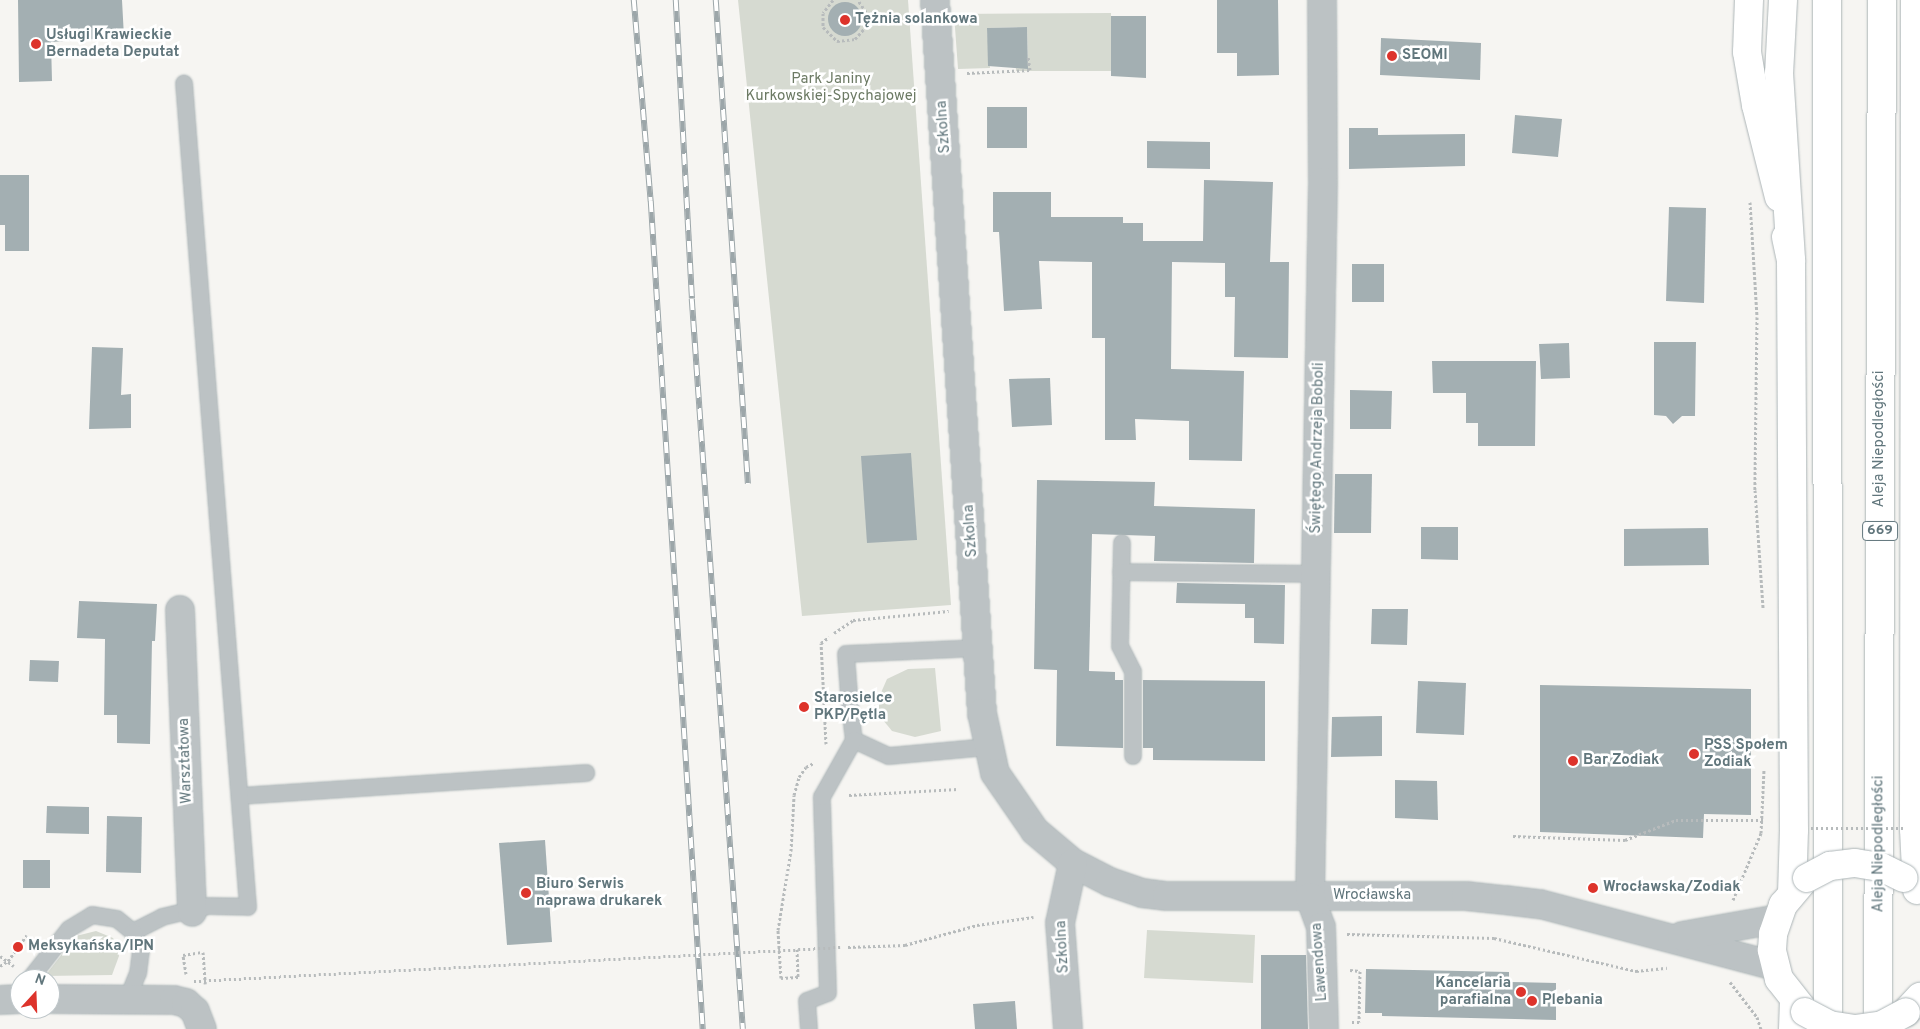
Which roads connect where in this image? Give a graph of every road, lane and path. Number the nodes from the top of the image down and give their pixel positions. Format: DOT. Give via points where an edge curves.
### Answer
graph roads {
  1 [pos="833,0"];
  2 [pos="858,0"];
  3 [pos="935,0"];
  4 [pos="1322,0"];
  5 [pos="1749,0"];
  6 [pos="1783,0"];
  7 [pos="1827,0"];
  8 [pos="1882,0"];
  9 [pos="1916,0"];
  10 [pos="1028,56"];
  11 [pos="959,73"];
  12 [pos="184,83"];
  13 [pos="1750,196"];
  14 [pos="1791,261"];
  15 [pos="1122,543"];
  16 [pos="1121,572"];
  17 [pos="1315,574"];
  18 [pos="180,610"];
  19 [pos="1763,618"];
  20 [pos="979,648"];
  21 [pos="854,740"];
  22 [pos="988,747"];
  23 [pos="1133,756"];
  24 [pos="820,761"];
  25 [pos="1764,762"];
  26 [pos="586,773"];
  27 [pos="240,796"];
  28 [pos="1763,820"];
  29 [pos="1811,828"];
  30 [pos="1904,828"];
  31 [pos="1761,833"];
  32 [pos="1513,836"];
  33 [pos="1073,863"];
  34 [pos="1799,885"];
  35 [pos="1914,888"];
  36 [pos="1310,897"];
  37 [pos="192,912"];
  38 [pos="1039,916"];
  39 [pos="1777,919"];
  40 [pos="133,932"];
  41 [pos="1337,933"];
  42 [pos="27,935"];
  43 [pos="1674,938"];
  44 [pos="797,949"];
  45 [pos="0,956"];
  46 [pos="8,961"];
  47 [pos="0,966"];
  48 [pos="1774,966"];
  49 [pos="1672,968"];
  50 [pos="37,969"];
  51 [pos="1344,970"];
  52 [pos="205,988"];
  53 [pos="128,998"];
  54 [pos="60,999"];
  55 [pos="1913,1004"];
  56 [pos="1797,1014"];
  57 [pos="1334,1025"];
  58 [pos="202,1029"];
  59 [pos="809,1029"];
  60 [pos="1068,1029"];
  61 [pos="1828,1029"];
  62 [pos="1878,1029"];
  1 -- 2 [label="path" via="823,13 823,27 837,41 855,38 865,28 866,12"];
  3 -- 20 [label="street, Szkolna"];
  4 -- 17 [label="street, Świętego Andrzeja Boboli" via="1323,182"];
  5 -- 14 [label="main road" via="1747,52 1778,186"];
  6 -- 14 [label="main road" via="1778,74"];
  7 -- 61 [label="main road"];
  8 -- 62 [label="main road, Aleja Niepodległości / 669"];
  9 -- 35 [label="main road"];
  10 -- 11 [label="path" via="1030,70"];
  12 -- 27 [label="lane"];
  13 -- 19 [label="path" via="1757,317 1755,490"];
  14 -- 34 [label="main road" via="1794,830"];
  15 -- 16 [label="lane"];
  16 -- 17 [label="lane"];
  16 -- 23 [label="lane" via="1120,646 1133,672"];
  17 -- 36 [label="street, Świętego Andrzeja Boboli"];
  18 -- 37 [label="street, Warsztatowa"];
  20 -- 21 [label="lane" via="846,654"];
  20 -- 22 [label="street, Szkolna" via="982,713"];
  21 -- 22 [label="lane" via="888,756"];
  21 -- 59 [label="lane" via="822,798 828,993 807,1001"];
  22 -- 33 [label="street, Szkolna" via="995,773 1035,831"];
  24 -- 44 [label="path, bridge" via="806,767 794,795 791,851 778,930 781,978 798,977"];
  25 -- 28 [label="path"];
  26 -- 27 [label="lane"];
  27 -- 37 [label="lane" via="248,907 209,906"];
  28 -- 31 [label="path"];
  28 -- 32 [label="path" via="1676,820 1625,840"];
  29 -- 30 [label="path, bridge"];
  33 -- 36 [label="street, Wrocławska" via="1110,882 1142,893"];
  33 -- 60 [label="street, Szkolna" via="1060,923"];
  34 -- 35 [label="main road, bridge" via="1830,866 1855,863 1881,867"];
  34 -- 39 [label="main road"];
  36 -- 43 [label="street, Wrocławska" via="1466,896 1505,900 1540,904"];
  36 -- 57 [label="street, Lawendowa" via="1321,927"];
  37 -- 40 [label="lane" via="162,917"];
  38 -- 44 [label="path, bridge" via="977,925 905,945"];
  39 -- 43 [label="street, Wrocławska"];
  39 -- 48 [label="main road" via="1773,934"];
  40 -- 50 [label="lane" via="117,918 92,915 68,929"];
  40 -- 53 [label="lane" via="141,950 138,973"];
  41 -- 49 [label="path" via="1494,938 1636,971"];
  42 -- 46 [label="path"];
  43 -- 48 [label="street, Wrocławska"];
  44 -- 52 [label="path, bridge" via="194,981 185,974 183,955 203,952"];
  45 -- 46 [label="path"];
  46 -- 47 [label="path"];
  48 -- 56 [label="main road"];
  51 -- 57 [label="path" via="1360,971 1359,1022"];
  53 -- 54 [label="street"];
  53 -- 58 [label="street" via="186,1003 199,1016"];
  55 -- 56 [label="main road, bridge" via="1882,1025 1855,1029"];
}
